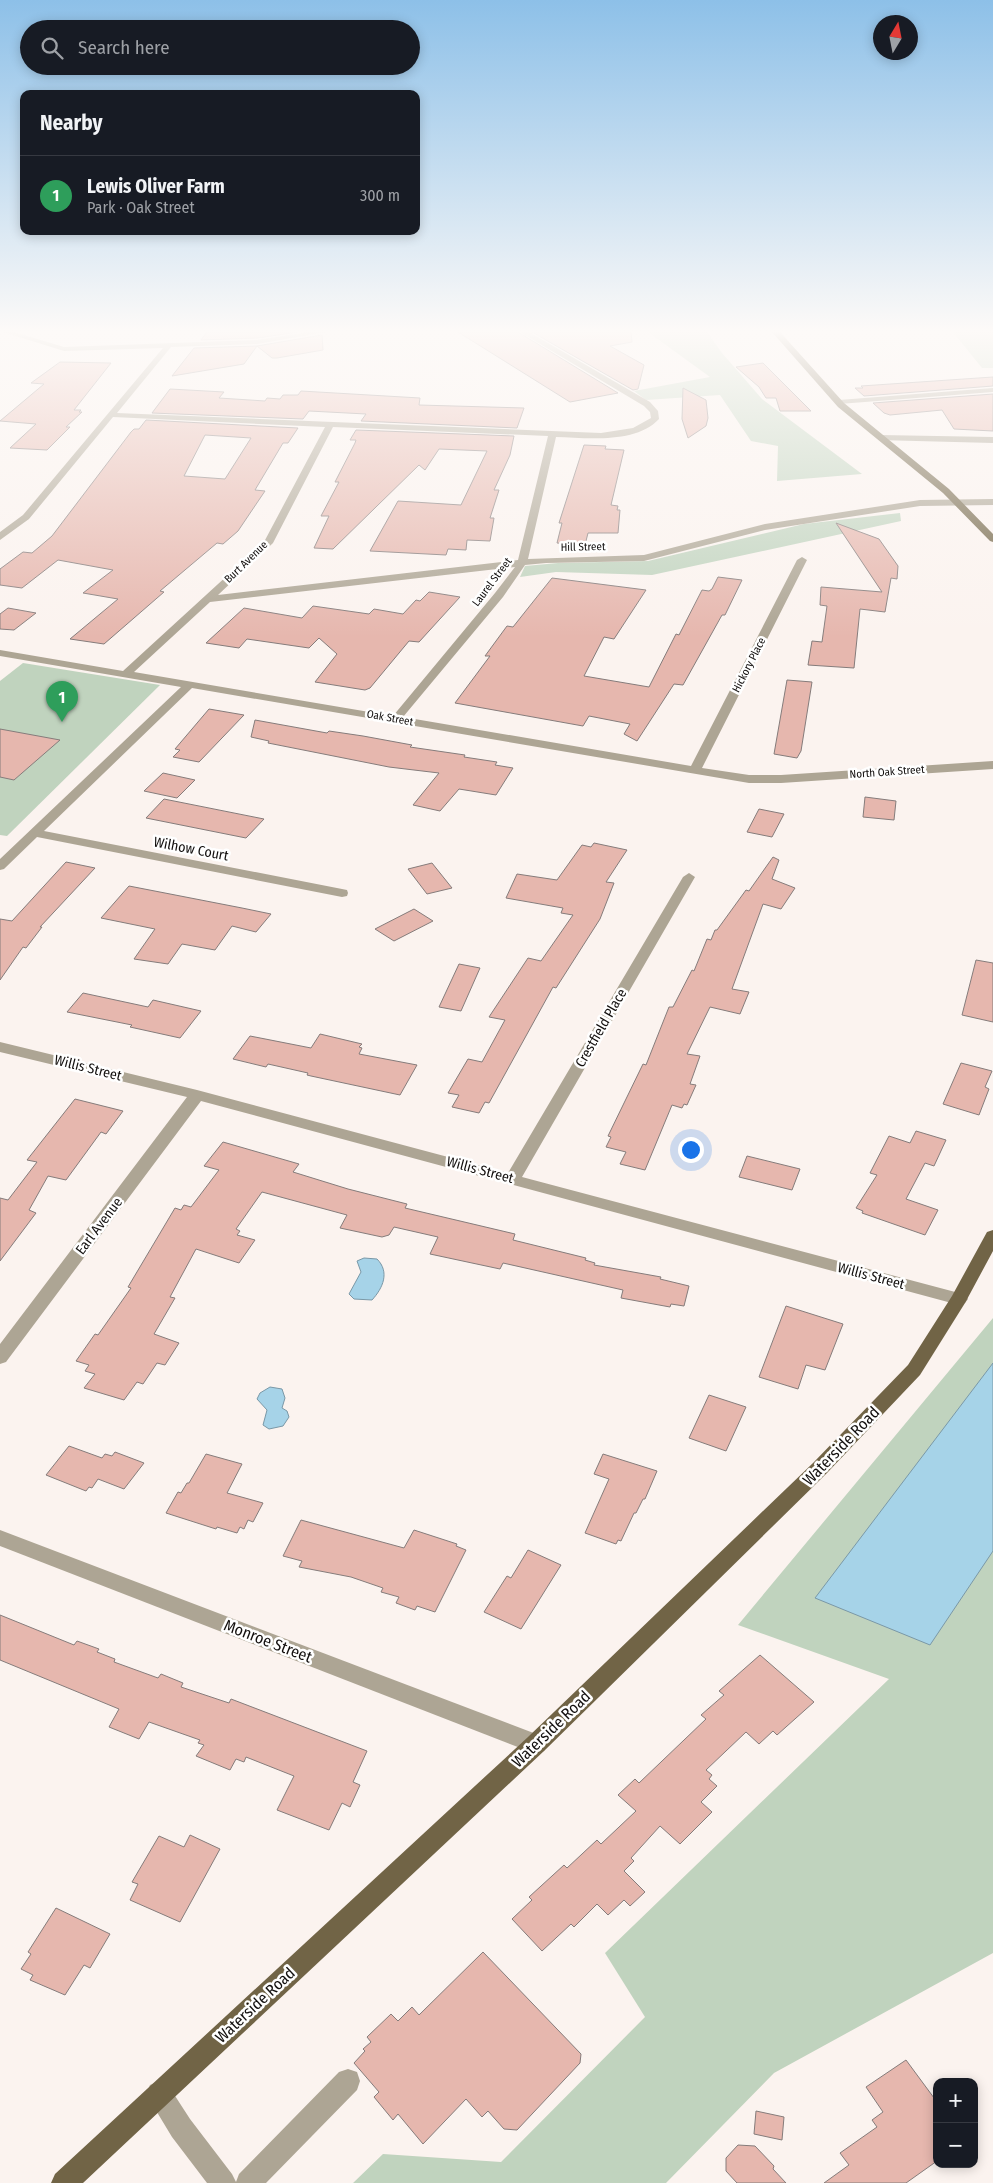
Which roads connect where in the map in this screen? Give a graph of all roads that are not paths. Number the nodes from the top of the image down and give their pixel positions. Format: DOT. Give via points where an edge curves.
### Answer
graph roads {
  1 [pos="553,433"];
  2 [pos="97,434"];
  3 [pos="325,434"];
  4 [pos="567,434"];
  5 [pos="615,434"];
  6 [pos="876,434"];
  7 [pos="881,438"];
  8 [pos="993,440"];
  9 [pos="957,501"];
  10 [pos="993,502"];
  11 [pos="0,536"];
  12 [pos="993,539"];
  13 [pos="802,560"];
  14 [pos="522,563"];
  15 [pos="207,600"];
  16 [pos="0,653"];
  17 [pos="126,674"];
  18 [pos="190,684"];
  19 [pos="396,719"];
  20 [pos="993,765"];
  21 [pos="696,770"];
  22 [pos="781,779"];
  23 [pos="35,833"];
  24 [pos="0,866"];
  25 [pos="689,877"];
  26 [pos="342,893"];
  27 [pos="0,1046"];
  28 [pos="198,1095"];
  29 [pos="513,1178"];
  30 [pos="991,1244"];
  31 [pos="959,1299"];
  32 [pos="0,1358"];
  33 [pos="0,1538"];
  34 [pos="536,1744"];
  35 [pos="348,2081"];
  36 [pos="159,2094"];
  37 [pos="64,2183"];
  38 [pos="223,2183"];
  39 [pos="248,2183"];
  1 -- 14 [label="street, Laurel Street"];
  2 -- 11 [label="street" via="26,517"];
  3 -- 15 [label="street, Burt Avenue" via="268,543"];
  4 -- 5 [label="street"];
  6 -- 7 [label="main road"];
  7 -- 8 [label="street"];
  7 -- 9 [label="main road"];
  9 -- 10 [label="street, Hill Street"];
  9 -- 12 [label="main road"];
  9 -- 14 [label="street, Hill Street" via="920,503 765,527 644,558"];
  13 -- 21 [label="street, Hickory Place"];
  14 -- 15 [label="street, Hill Street"];
  14 -- 19 [label="street, Laurel Street"];
  15 -- 17 [label="street, Burt Avenue"];
  16 -- 17 [label="street, Oak Street"];
  17 -- 18 [label="street, Oak Street"];
  18 -- 19 [label="street, Oak Street"];
  18 -- 23 [label="street"];
  19 -- 21 [label="street, Oak Street"];
  20 -- 22 [label="street, North Oak Street"];
  21 -- 22 [label="street, Oak Street" via="749,779"];
  23 -- 24 [label="street"];
  23 -- 26 [label="street, Wilhow Court"];
  25 -- 29 [label="street, Crestfield Place"];
  27 -- 28 [label="street, Willis Street"];
  28 -- 29 [label="street, Willis Street"];
  28 -- 32 [label="street, Earl Avenue"];
  29 -- 31 [label="street, Willis Street"];
  30 -- 31 [label="main road, Waterside Road"];
  31 -- 34 [label="main road, Waterside Road" via="908,1377 820,1468"];
  33 -- 34 [label="street, Monroe Street"];
  34 -- 36 [label="main road, Waterside Road"];
  35 -- 39 [label="street"];
  36 -- 37 [label="main road, Waterside Road"];
  36 -- 38 [label="street"];
}
